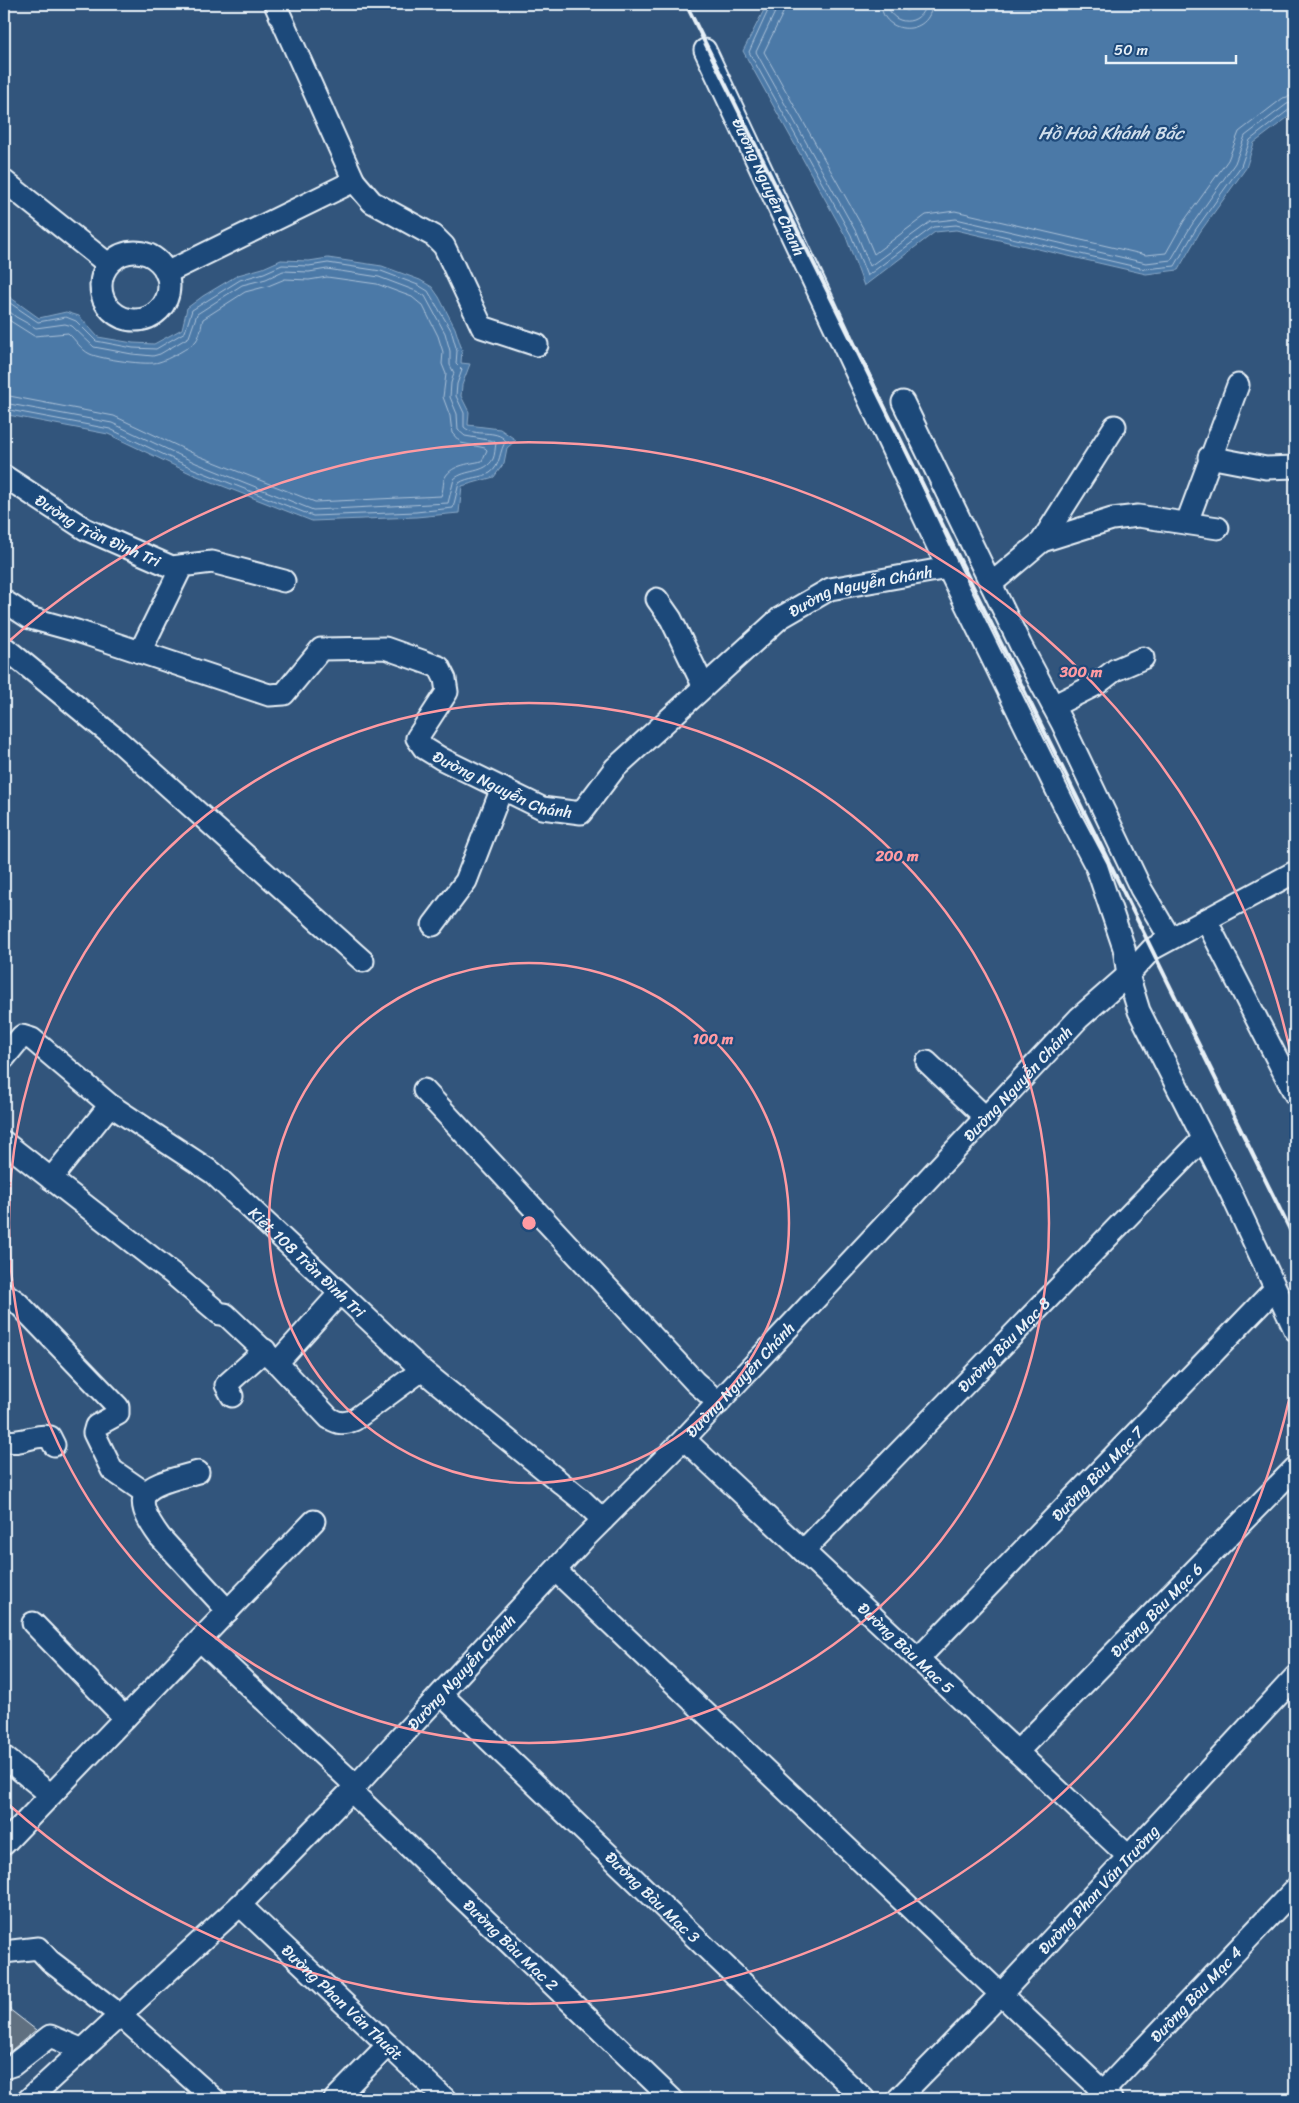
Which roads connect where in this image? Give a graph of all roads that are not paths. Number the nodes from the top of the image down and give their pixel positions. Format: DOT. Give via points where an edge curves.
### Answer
graph roads {
  1 [pos="275,4"];
  2 [pos="704,50"];
  3 [pos="4,181"];
  4 [pos="354,181"];
  5 [pos="108,264"];
  6 [pos="166,273"];
  7 [pos="536,345"];
  8 [pos="1238,385"];
  9 [pos="903,402"];
  10 [pos="1115,426"];
  11 [pos="1209,457"];
  12 [pos="1295,467"];
  13 [pos="4,476"];
  14 [pos="1187,522"];
  15 [pos="1218,528"];
  16 [pos="1042,541"];
  17 [pos="182,566"];
  18 [pos="948,568"];
  19 [pos="284,581"];
  20 [pos="991,584"];
  21 [pos="657,599"];
  22 [pos="4,601"];
  23 [pos="4,647"];
  24 [pos="140,652"];
  25 [pos="1143,658"];
  26 [pos="704,687"];
  27 [pos="1053,706"];
  28 [pos="502,788"];
  29 [pos="1295,872"];
  30 [pos="1206,920"];
  31 [pos="433,926"];
  32 [pos="1170,938"];
  33 [pos="363,961"];
  34 [pos="1128,974"];
  35 [pos="4,1058"];
  36 [pos="927,1062"];
  37 [pos="424,1090"];
  38 [pos="1295,1094"];
  39 [pos="110,1105"];
  40 [pos="986,1118"];
  41 [pos="1203,1140"];
  42 [pos="4,1142"];
  43 [pos="51,1179"];
  44 [pos="1275,1289"];
  45 [pos="4,1293"];
  46 [pos="340,1293"];
  47 [pos="1295,1330"];
  48 [pos="271,1356"];
  49 [pos="422,1370"];
  50 [pos="232,1396"];
  51 [pos="719,1403"];
  52 [pos="4,1440"];
  53 [pos="684,1440"];
  54 [pos="54,1445"];
  55 [pos="1295,1468"];
  56 [pos="198,1472"];
  57 [pos="144,1492"];
  58 [pos="603,1520"];
  59 [pos="314,1521"];
  60 [pos="803,1551"];
  61 [pos="556,1571"];
  62 [pos="228,1611"];
  63 [pos="34,1623"];
  64 [pos="200,1640"];
  65 [pos="918,1659"];
  66 [pos="1295,1677"];
  67 [pos="442,1695"];
  68 [pos="124,1718"];
  69 [pos="1017,1752"];
  70 [pos="4,1757"];
  71 [pos="354,1789"];
  72 [pos="51,1795"];
  73 [pos="4,1844"];
  74 [pos="1128,1856"];
  75 [pos="1295,1889"];
  76 [pos="240,1905"];
  77 [pos="4,1952"];
  78 [pos="1001,1994"];
  79 [pos="120,2015"];
  80 [pos="388,2044"];
  81 [pos="83,2050"];
  82 [pos="4,2068"];
  83 [pos="1104,2097"];
  84 [pos="30,2099"];
  85 [pos="214,2099"];
  86 [pos="335,2099"];
  87 [pos="445,2099"];
  88 [pos="672,2099"];
  89 [pos="864,2099"];
  90 [pos="898,2099"];
  1 -- 4 [label="street"];
  2 -- 18 [label="street, Đường Nguyễn Chánh"];
  3 -- 5 [label="street"];
  4 -- 6 [label="street"];
  4 -- 7 [label="street" via="372,202 434,236 444,246 482,327"];
  5 -- 6 [label="street" via="124,253 144,252 161,262"];
  5 -- 6 [label="street" via="100,282 104,302 117,316 136,321 155,315 168,300 170,280"];
  8 -- 11 [label="street"];
  9 -- 20 [label="street"];
  10 -- 16 [label="street"];
  11 -- 12 [label="street" via="1266,468"];
  11 -- 14 [label="street"];
  13 -- 17 [label="street, Đường Trần Đình Tri" via="85,529 172,567"];
  14 -- 15 [label="street"];
  14 -- 16 [label="street" via="1138,516 1112,519"];
  16 -- 20 [label="street"];
  17 -- 19 [label="street, Đường Trần Đình Tri" via="212,562"];
  17 -- 24 [label="street"];
  18 -- 26 [label="street, Đường Nguyễn Chánh" via="830,590 780,618"];
  18 -- 34 [label="street, Đường Nguyễn Chánh" via="1097,868 1124,948"];
  20 -- 27 [label="street"];
  21 -- 26 [label="street" via="671,618"];
  22 -- 24 [label="street, Đường Nguyễn Chánh" via="30,618"];
  23 -- 33 [label="street" via="115,738"];
  24 -- 28 [label="street, Đường Nguyễn Chánh" via="269,695 284,694 321,649 385,648 439,667 447,692 417,738 424,748 442,759"];
  25 -- 27 [label="street" via="1115,670 1097,684"];
  26 -- 28 [label="street, Đường Nguyễn Chánh" via="615,768 581,813 542,808"];
  27 -- 32 [label="street" via="1141,889"];
  28 -- 31 [label="street" via="466,880"];
  29 -- 30 [label="street, Đường Nguyễn Chánh"];
  30 -- 32 [label="street, Đường Nguyễn Chánh"];
  30 -- 38 [label="street"];
  32 -- 34 [label="street, Đường Nguyễn Chánh" via="1152,949"];
  34 -- 40 [label="street, Đường Nguyễn Chánh" via="1079,1018"];
  34 -- 41 [label="street" via="1139,1011"];
  35 -- 39 [label="street, Kiệt 108 Trần Đình Tri" via="22,1036 32,1039"];
  36 -- 40 [label="street"];
  37 -- 51 [label="street" via="695,1382"];
  39 -- 43 [label="street"];
  39 -- 46 [label="street, Kiệt 108 Trần Đình Tri" via="213,1173"];
  40 -- 51 [label="street, Đường Nguyễn Chánh"];
  41 -- 44 [label="street"];
  41 -- 60 [label="street, Đường Bàu Mạc 8"];
  42 -- 43 [label="street"];
  43 -- 48 [label="street" via="220,1314 225,1314"];
  44 -- 47 [label="street"];
  44 -- 65 [label="street, Đường Bàu Mạc 7"];
  45 -- 57 [label="street" via="17,1302 118,1407 118,1414 96,1426 94,1433 112,1470"];
  46 -- 48 [label="street"];
  46 -- 49 [label="street, Kiệt 108 Trần Đình Tri"];
  48 -- 49 [label="street" via="329,1418 344,1424"];
  48 -- 50 [label="street" via="226,1385"];
  49 -- 58 [label="street, Kiệt 108 Trần Đình Tri"];
  51 -- 53 [label="street, Đường Nguyễn Chánh"];
  52 -- 54 [label="street" via="20,1442 43,1435 50,1437"];
  53 -- 58 [label="street, Đường Nguyễn Chánh"];
  53 -- 60 [label="street, Đường Bàu Mạc 5"];
  55 -- 69 [label="street, Đường Bàu Mạc 6"];
  56 -- 57 [label="street" via="152,1486"];
  57 -- 62 [label="street" via="142,1502 150,1524 186,1568"];
  58 -- 61 [label="street, Đường Nguyễn Chánh"];
  59 -- 62 [label="street"];
  60 -- 65 [label="street, Đường Bàu Mạc 5"];
  61 -- 67 [label="street, Đường Nguyễn Chánh"];
  61 -- 78 [label="street"];
  62 -- 64 [label="street"];
  63 -- 68 [label="street"];
  64 -- 68 [label="street"];
  64 -- 71 [label="street"];
  65 -- 69 [label="street, Đường Bàu Mạc 5"];
  66 -- 74 [label="street, Đường Phan Văn Trường"];
  67 -- 71 [label="street, Đường Nguyễn Chánh"];
  67 -- 89 [label="street, Đường Bàu Mạc 3"];
  68 -- 72 [label="street"];
  69 -- 74 [label="street, Đường Bàu Mạc 5"];
  70 -- 72 [label="street"];
  71 -- 76 [label="street, Đường Nguyễn Chánh"];
  71 -- 88 [label="street, Đường Bàu Mạc 2"];
  72 -- 73 [label="street"];
  74 -- 78 [label="street, Đường Phan Văn Trường"];
  75 -- 83 [label="street, Đường Bàu Mạc 4"];
  76 -- 79 [label="street, Đường Nguyễn Chánh"];
  76 -- 80 [label="street, Đường Phan Văn Thuật"];
  77 -- 79 [label="street" via="38,1948"];
  78 -- 83 [label="street"];
  78 -- 90 [label="street, Đường Phan Văn Trường"];
  79 -- 81 [label="street, Đường Nguyễn Chánh"];
  79 -- 85 [label="street"];
  80 -- 86 [label="street"];
  80 -- 87 [label="street, Đường Phan Văn Thuật"];
  81 -- 82 [label="street" via="50,2036 13,2065"];
  81 -- 84 [label="street, Đường Nguyễn Chánh"];
}
